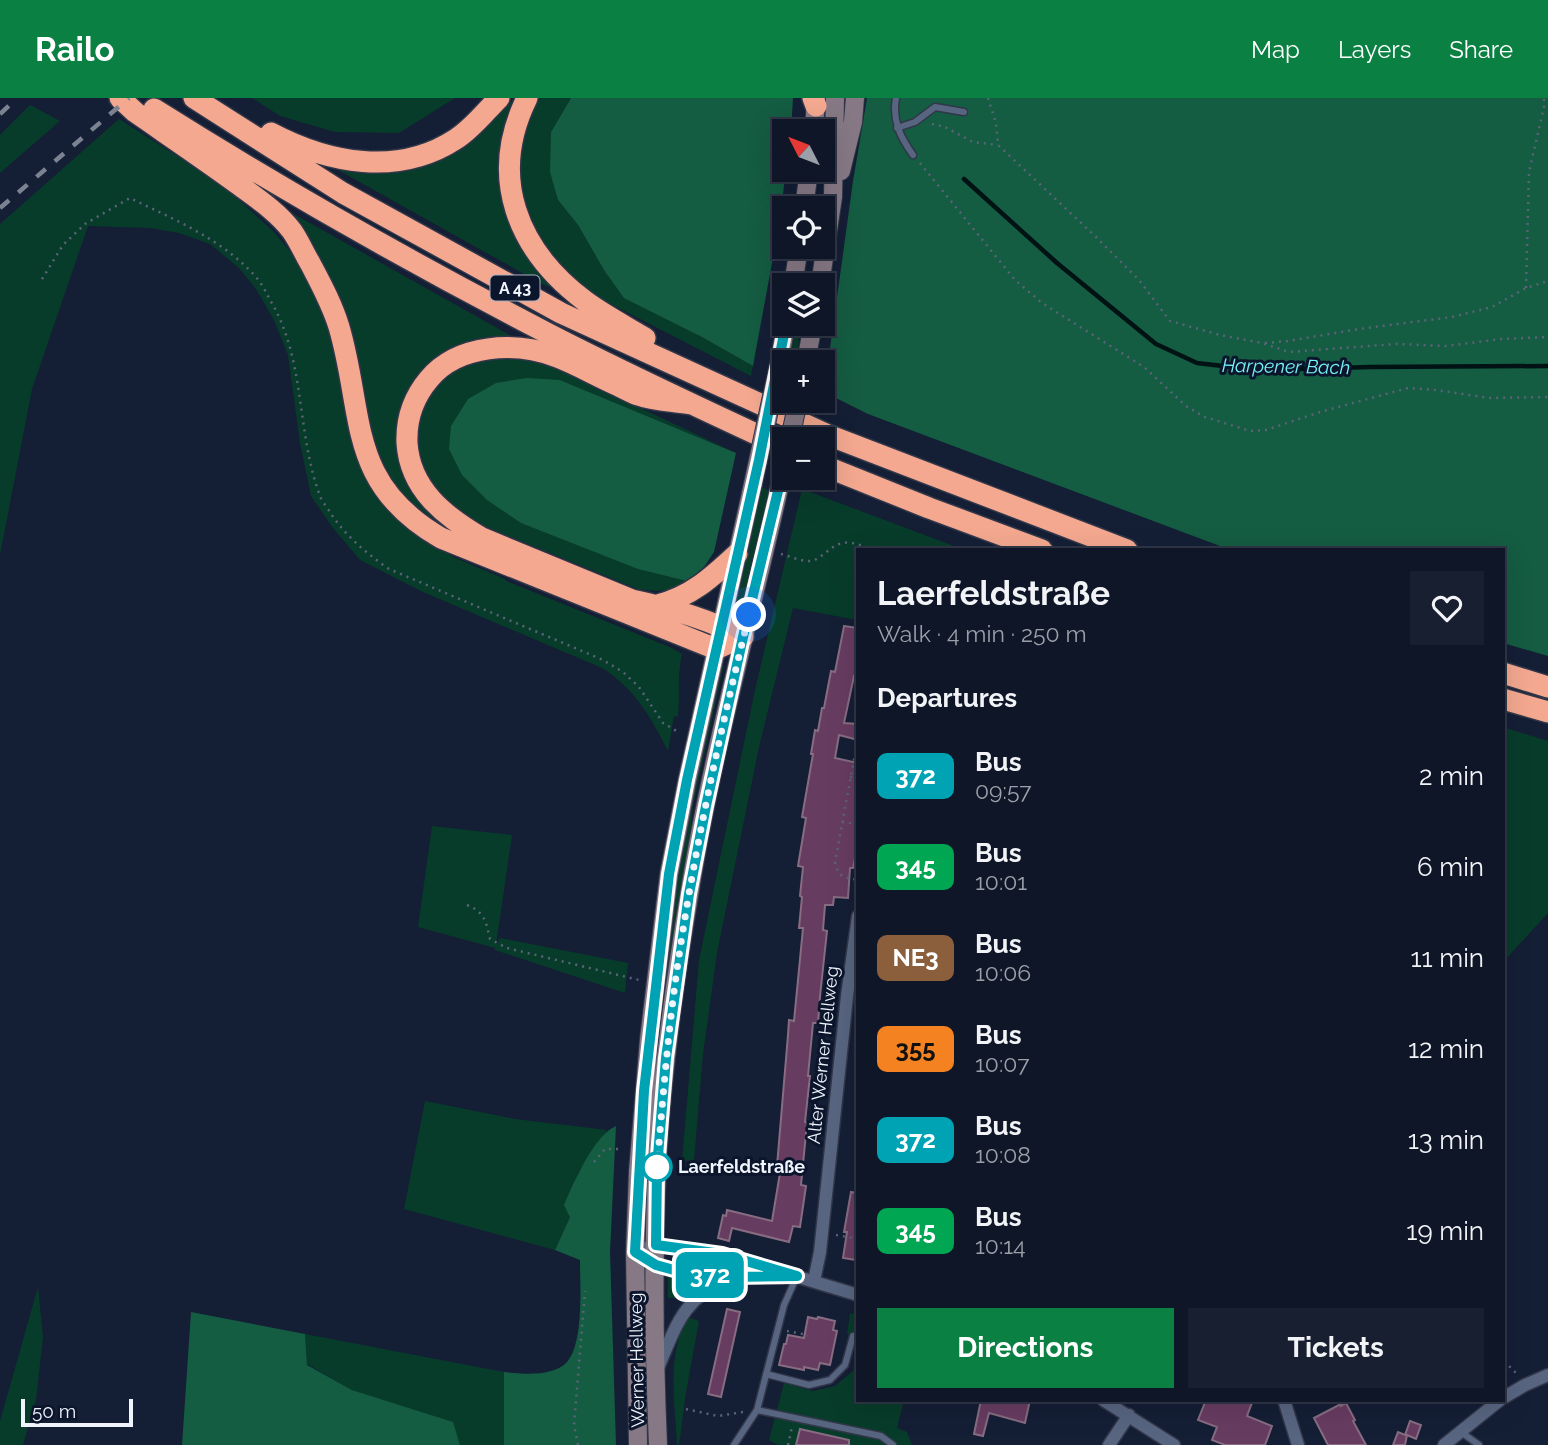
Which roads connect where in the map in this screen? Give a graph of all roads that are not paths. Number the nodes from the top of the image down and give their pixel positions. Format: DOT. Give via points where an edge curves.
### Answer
graph roads {
  1 [pos="120,98"];
  2 [pos="136,98"];
  3 [pos="194,98"];
  4 [pos="499,98"];
  5 [pos="527,98"];
  6 [pos="855,98"];
  7 [pos="896,98"];
  8 [pos="820,100"];
  9 [pos="964,112"];
  10 [pos="217,113"];
  11 [pos="816,119"];
  12 [pos="897,128"];
  13 [pos="913,155"];
  14 [pos="833,196"];
  15 [pos="833,196"];
  16 [pos="784,336"];
  17 [pos="691,404"];
  18 [pos="810,427"];
  19 [pos="819,427"];
  20 [pos="835,438"];
  21 [pos="772,441"];
  22 [pos="835,470"];
  23 [pos="779,490"];
  24 [pos="1037,548"];
  25 [pos="1123,548"];
  26 [pos="737,554"];
  27 [pos="658,605"];
  28 [pos="721,625"];
  29 [pos="743,637"];
  30 [pos="716,649"];
  31 [pos="1505,674"];
  32 [pos="1548,687"];
  33 [pos="1505,700"];
  34 [pos="1548,712"];
  35 [pos="856,931"];
  36 [pos="656,1245"];
  37 [pos="635,1252"];
  38 [pos="656,1265"];
  39 [pos="797,1276"];
  40 [pos="732,1277"];
  41 [pos="814,1281"];
  42 [pos="856,1294"];
  43 [pos="853,1336"];
  44 [pos="848,1360"];
  45 [pos="856,1362"];
  46 [pos="766,1374"];
  47 [pos="655,1375"];
  48 [pos="1548,1375"];
  49 [pos="1505,1397"];
  50 [pos="1108,1402"];
  51 [pos="1285,1402"];
  52 [pos="1498,1402"];
  53 [pos="757,1410"];
  54 [pos="1129,1415"];
  55 [pos="1460,1431"];
  56 [pos="638,1445"];
  57 [pos="658,1445"];
  58 [pos="734,1445"];
  59 [pos="893,1445"];
  60 [pos="1109,1445"];
  61 [pos="1174,1445"];
  62 [pos="1298,1445"];
  63 [pos="1444,1445"];
  64 [pos="1479,1445"];
  1 -- 30 [label="highway" via="265,204 291,229 339,327 367,457 376,477 402,510 441,538"];
  2 -- 17 [label="highway, A 43" via="436,274"];
  3 -- 10 [label="highway, A 43"];
  4 -- 10 [label="highway" via="459,138 419,158 391,162 317,154 240,117"];
  5 -- 19 [label="highway" via="514,128 509,185 521,223 546,264 571,290 608,317 796,406"];
  6 -- 14 [label="main road"];
  7 -- 12 [label="lane"];
  8 -- 11 [label="main road"];
  8 -- 15 [label="main road"];
  9 -- 12 [label="lane" via="935,107"];
  10 -- 18 [label="highway, A 43" via="343,193 561,313"];
  12 -- 13 [label="lane"];
  16 -- 26 [label="main road, Werner Hellweg, bridge"];
  17 -- 21 [label="highway, A 43"];
  17 -- 27 [label="highway" via="639,396 555,356 499,349 465,354 436,370 413,402 408,424 410,464 416,478 434,503 462,526 632,600"];
  20 -- 25 [label="highway, A 43"];
  22 -- 24 [label="highway"];
  23 -- 29 [label="main road, Werner Hellweg"];
  26 -- 27 [label="highway" via="697,588"];
  26 -- 28 [label="main road, Werner Hellweg"];
  27 -- 28 [label="highway"];
  28 -- 29 [label="highway"];
  28 -- 30 [label="main road, Werner Hellweg"];
  29 -- 30 [label="highway"];
  29 -- 36 [label="main road, Werner Hellweg" via="695,859 675,984 657,1168"];
  30 -- 37 [label="main road, Werner Hellweg" via="669,874 648,1052"];
  31 -- 32 [label="highway"];
  33 -- 34 [label="highway"];
  35 -- 41 [label="street, Alter Werner Hellweg"];
  36 -- 37 [label="street"];
  36 -- 38 [label="main road, Werner Hellweg"];
  36 -- 39 [label="street" via="722,1254"];
  37 -- 38 [label="street"];
  37 -- 56 [label="main road, Werner Hellweg"];
  38 -- 40 [label="street"];
  38 -- 47 [label="main road, Werner Hellweg"];
  39 -- 40 [label="street"];
  39 -- 41 [label="street"];
  39 -- 46 [label="lane" via="783,1305"];
  40 -- 47 [label="street" via="700,1294 688,1307"];
  41 -- 42 [label="street"];
  43 -- 44 [label="lane"];
  44 -- 45 [label="lane"];
  44 -- 46 [label="lane" via="830,1380 809,1385"];
  46 -- 53 [label="lane"];
  47 -- 57 [label="main road, Werner Hellweg"];
  48 -- 49 [label="street"];
  50 -- 54 [label="street"];
  51 -- 62 [label="street"];
  52 -- 55 [label="street"];
  53 -- 58 [label="lane"];
  53 -- 59 [label="lane" via="881,1437"];
  54 -- 60 [label="street"];
  54 -- 61 [label="street"];
  55 -- 63 [label="street"];
  55 -- 64 [label="lane"];
}
